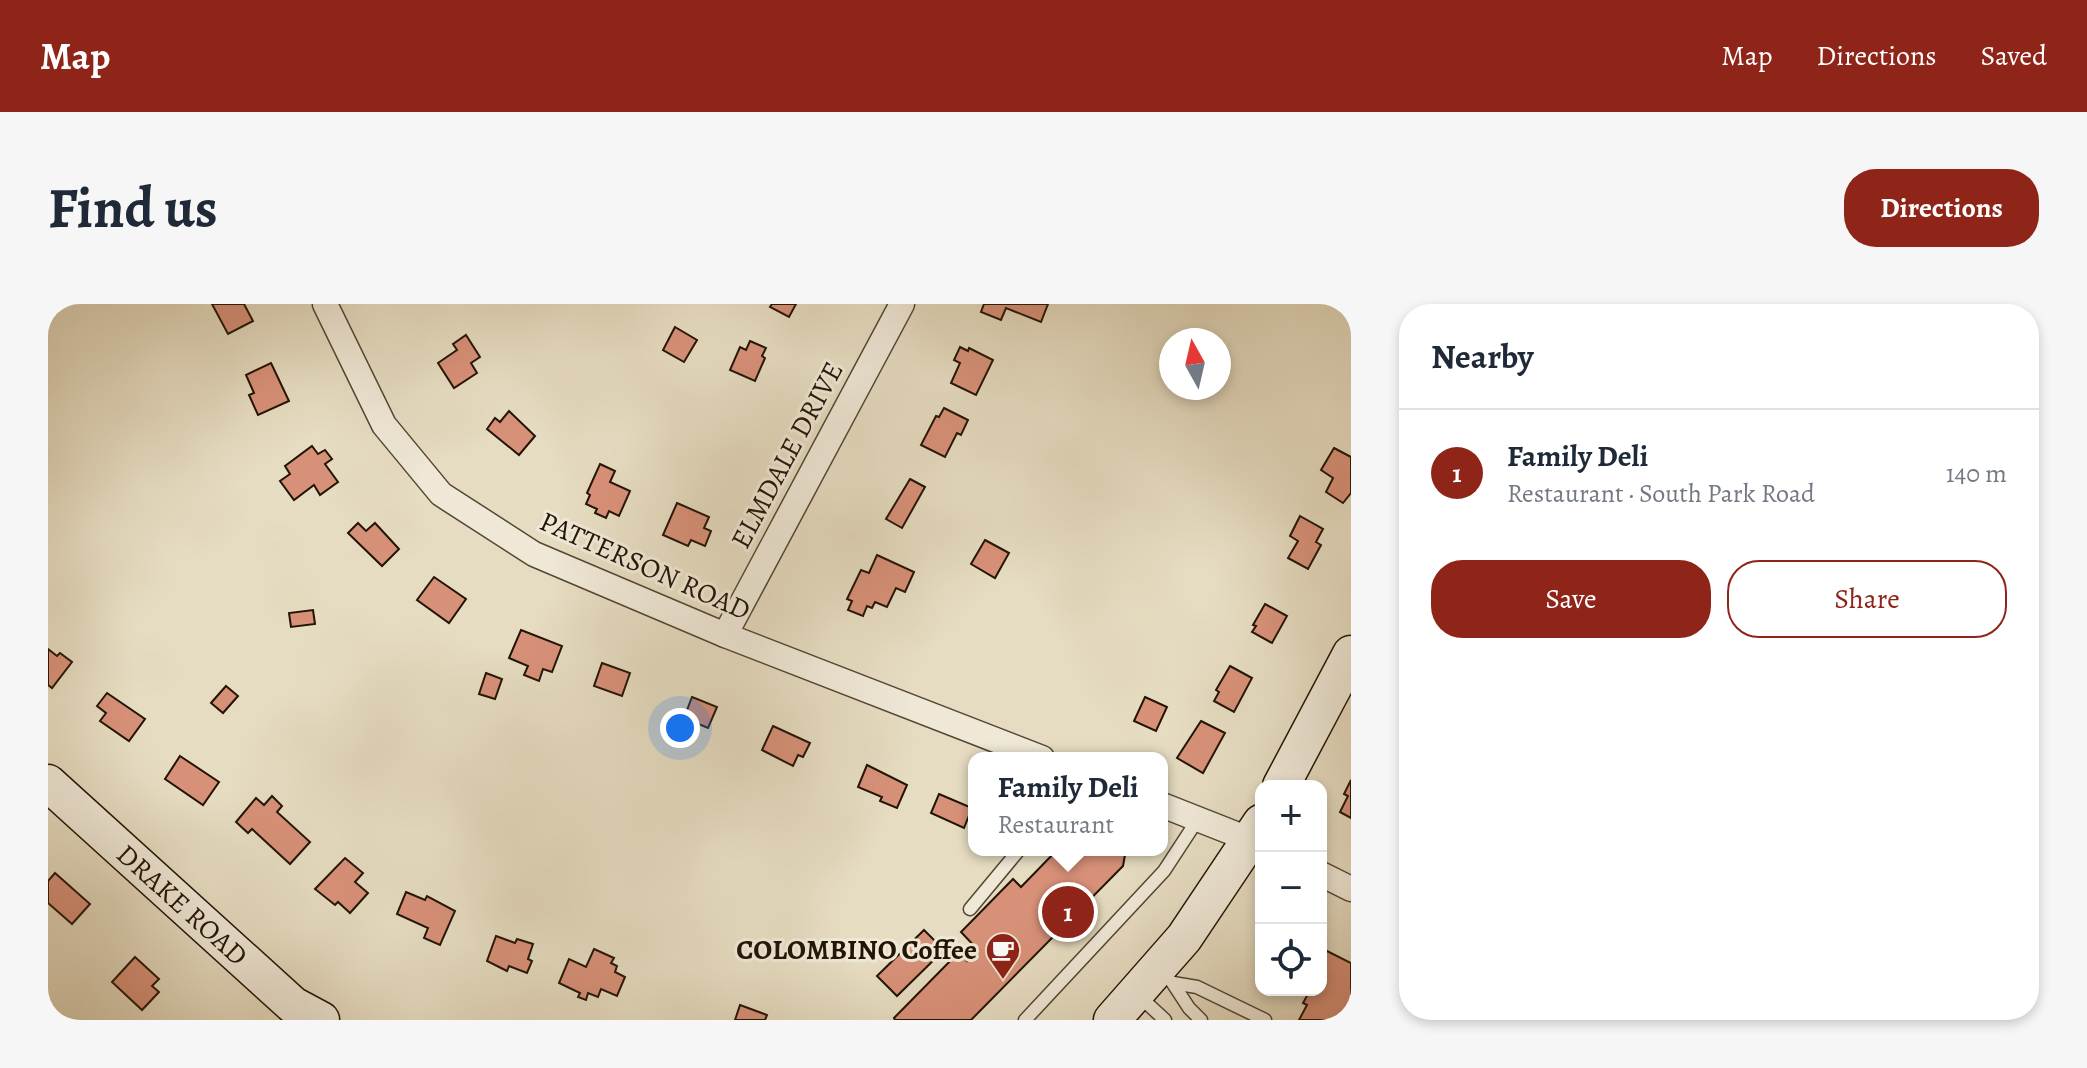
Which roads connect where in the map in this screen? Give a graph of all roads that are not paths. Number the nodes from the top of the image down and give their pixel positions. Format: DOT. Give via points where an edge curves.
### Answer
graph roads {
  1 [pos="325,304"];
  2 [pos="902,304"];
  3 [pos="725,635"];
  4 [pos="1351,654"];
  5 [pos="1027,752"];
  6 [pos="1284,780"];
  7 [pos="48,783"];
  8 [pos="1168,807"];
  9 [pos="1198,819"];
  10 [pos="1255,835"];
  11 [pos="1255,840"];
  12 [pos="1014,856"];
  13 [pos="1327,877"];
  14 [pos="1351,889"];
  15 [pos="970,909"];
  16 [pos="1156,981"];
  17 [pos="321,1020"];
  18 [pos="1025,1020"];
  19 [pos="1112,1020"];
  20 [pos="1165,1020"];
  21 [pos="1201,1020"];
  22 [pos="1265,1020"];
  1 -- 3 [label="street, PATTERSON ROAD" via="384,425 441,494 534,554"];
  2 -- 3 [label="street, ELMDALE DRIVE"];
  3 -- 5 [label="street, PATTERSON ROAD"];
  4 -- 6 [label="street"];
  7 -- 17 [label="street, DRAKE ROAD" via="293,1005"];
  8 -- 9 [label="street"];
  9 -- 10 [label="street"];
  9 -- 18 [label="lane" via="1164,871"];
  11 -- 16 [label="street"];
  12 -- 15 [label="lane"];
  13 -- 14 [label="street"];
  16 -- 19 [label="street"];
  16 -- 20 [label="lane"];
  16 -- 21 [label="lane"];
  16 -- 22 [label="lane" via="1197,987"];
}
